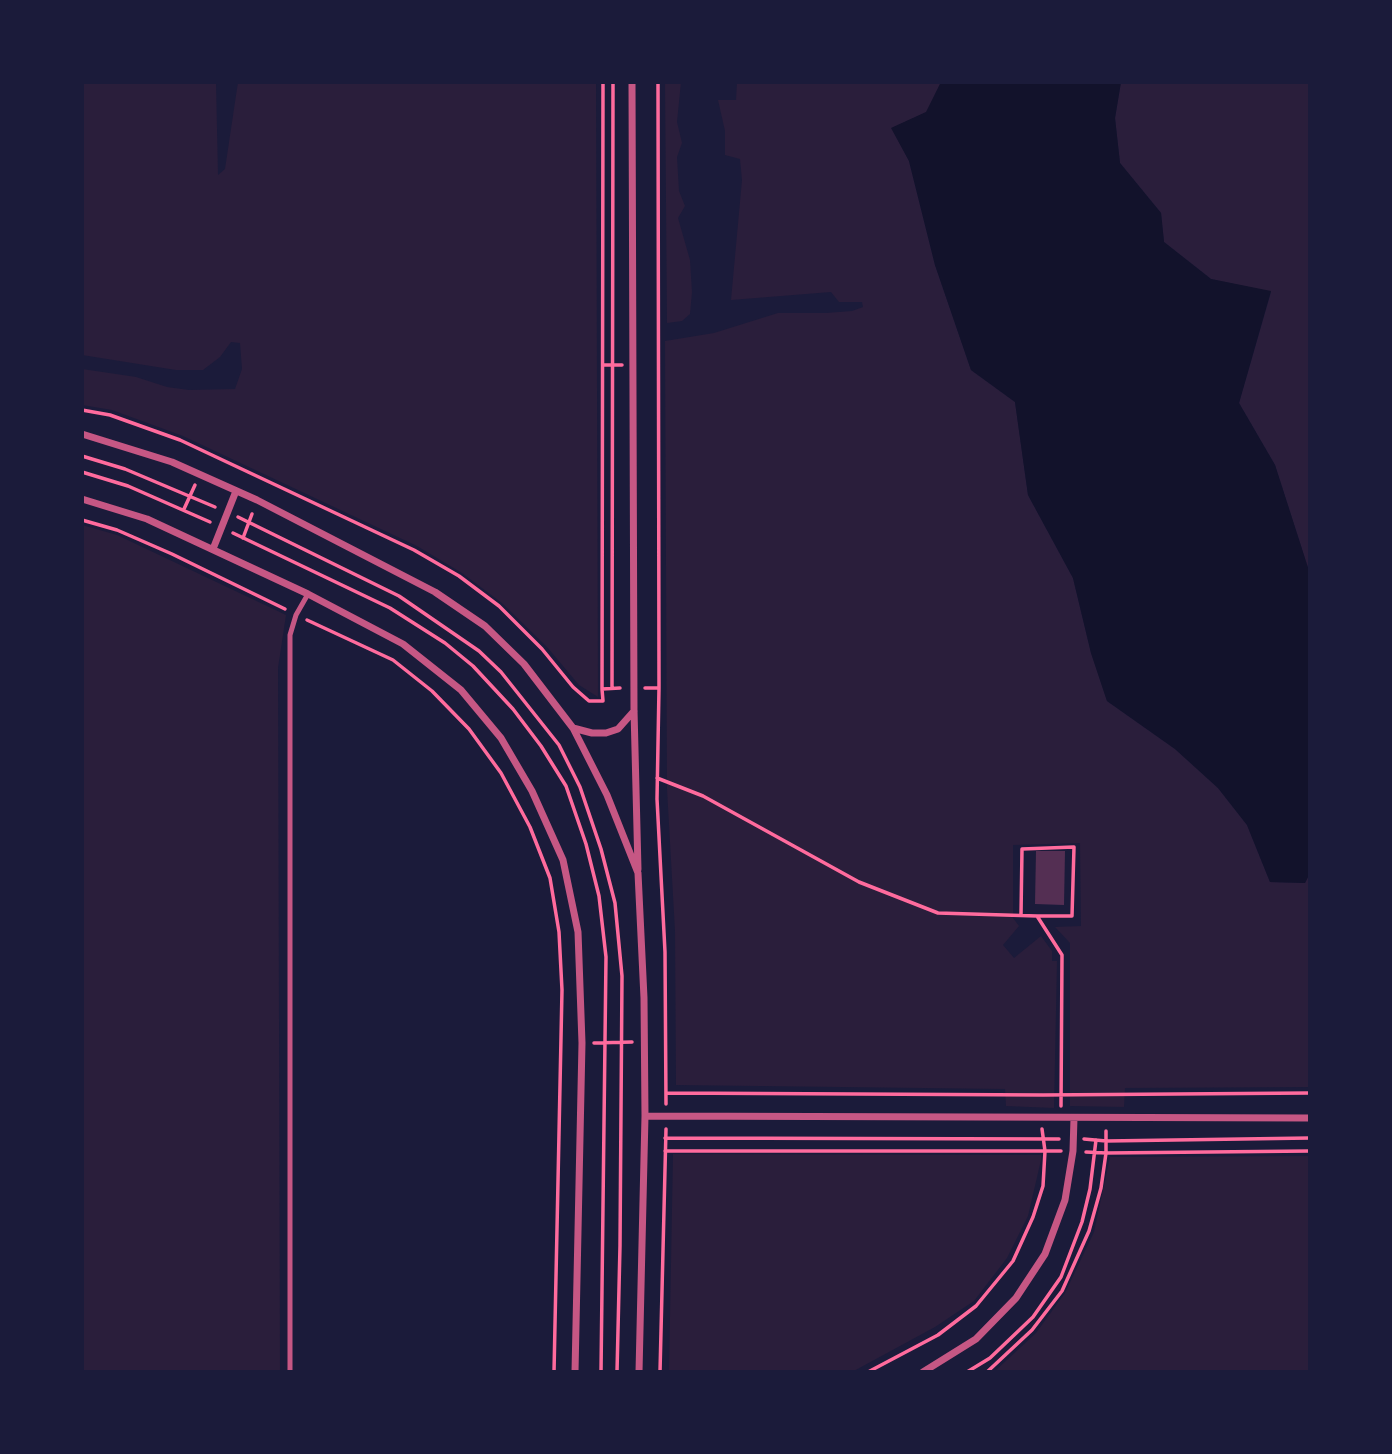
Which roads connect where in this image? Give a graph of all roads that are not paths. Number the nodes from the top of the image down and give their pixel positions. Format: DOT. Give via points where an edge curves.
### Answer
graph roads {
  1 [pos="632,82"];
  2 [pos="82,434"];
  3 [pos="236,491"];
  4 [pos="82,499"];
  5 [pos="213,549"];
  6 [pos="308,594"];
  7 [pos="634,710"];
  8 [pos="573,728"];
  9 [pos="638,873"];
  10 [pos="645,1116"];
  11 [pos="1074,1118"];
  12 [pos="1310,1118"];
  13 [pos="290,1372"];
  14 [pos="575,1372"];
  15 [pos="639,1372"];
  16 [pos="923,1372"];
  1 -- 7 [label="street"];
  2 -- 3 [label="street" via="172,462"];
  3 -- 5 [label="street"];
  3 -- 8 [label="street" via="435,592 485,626 524,664"];
  4 -- 5 [label="street" via="147,519"];
  5 -- 6 [label="street"];
  6 -- 13 [label="lane" via="290,635"];
  6 -- 14 [label="street" via="403,644 461,690 501,738 532,791 563,860 579,932 582,1043"];
  7 -- 8 [label="street" via="618,729 606,733"];
  7 -- 9 [label="street"];
  8 -- 9 [label="street"];
  9 -- 10 [label="street"];
  10 -- 11 [label="street"];
  10 -- 15 [label="street"];
  11 -- 12 [label="street"];
  11 -- 16 [label="street" via="1065,1200 1045,1254 1016,1298 976,1339"];
}
